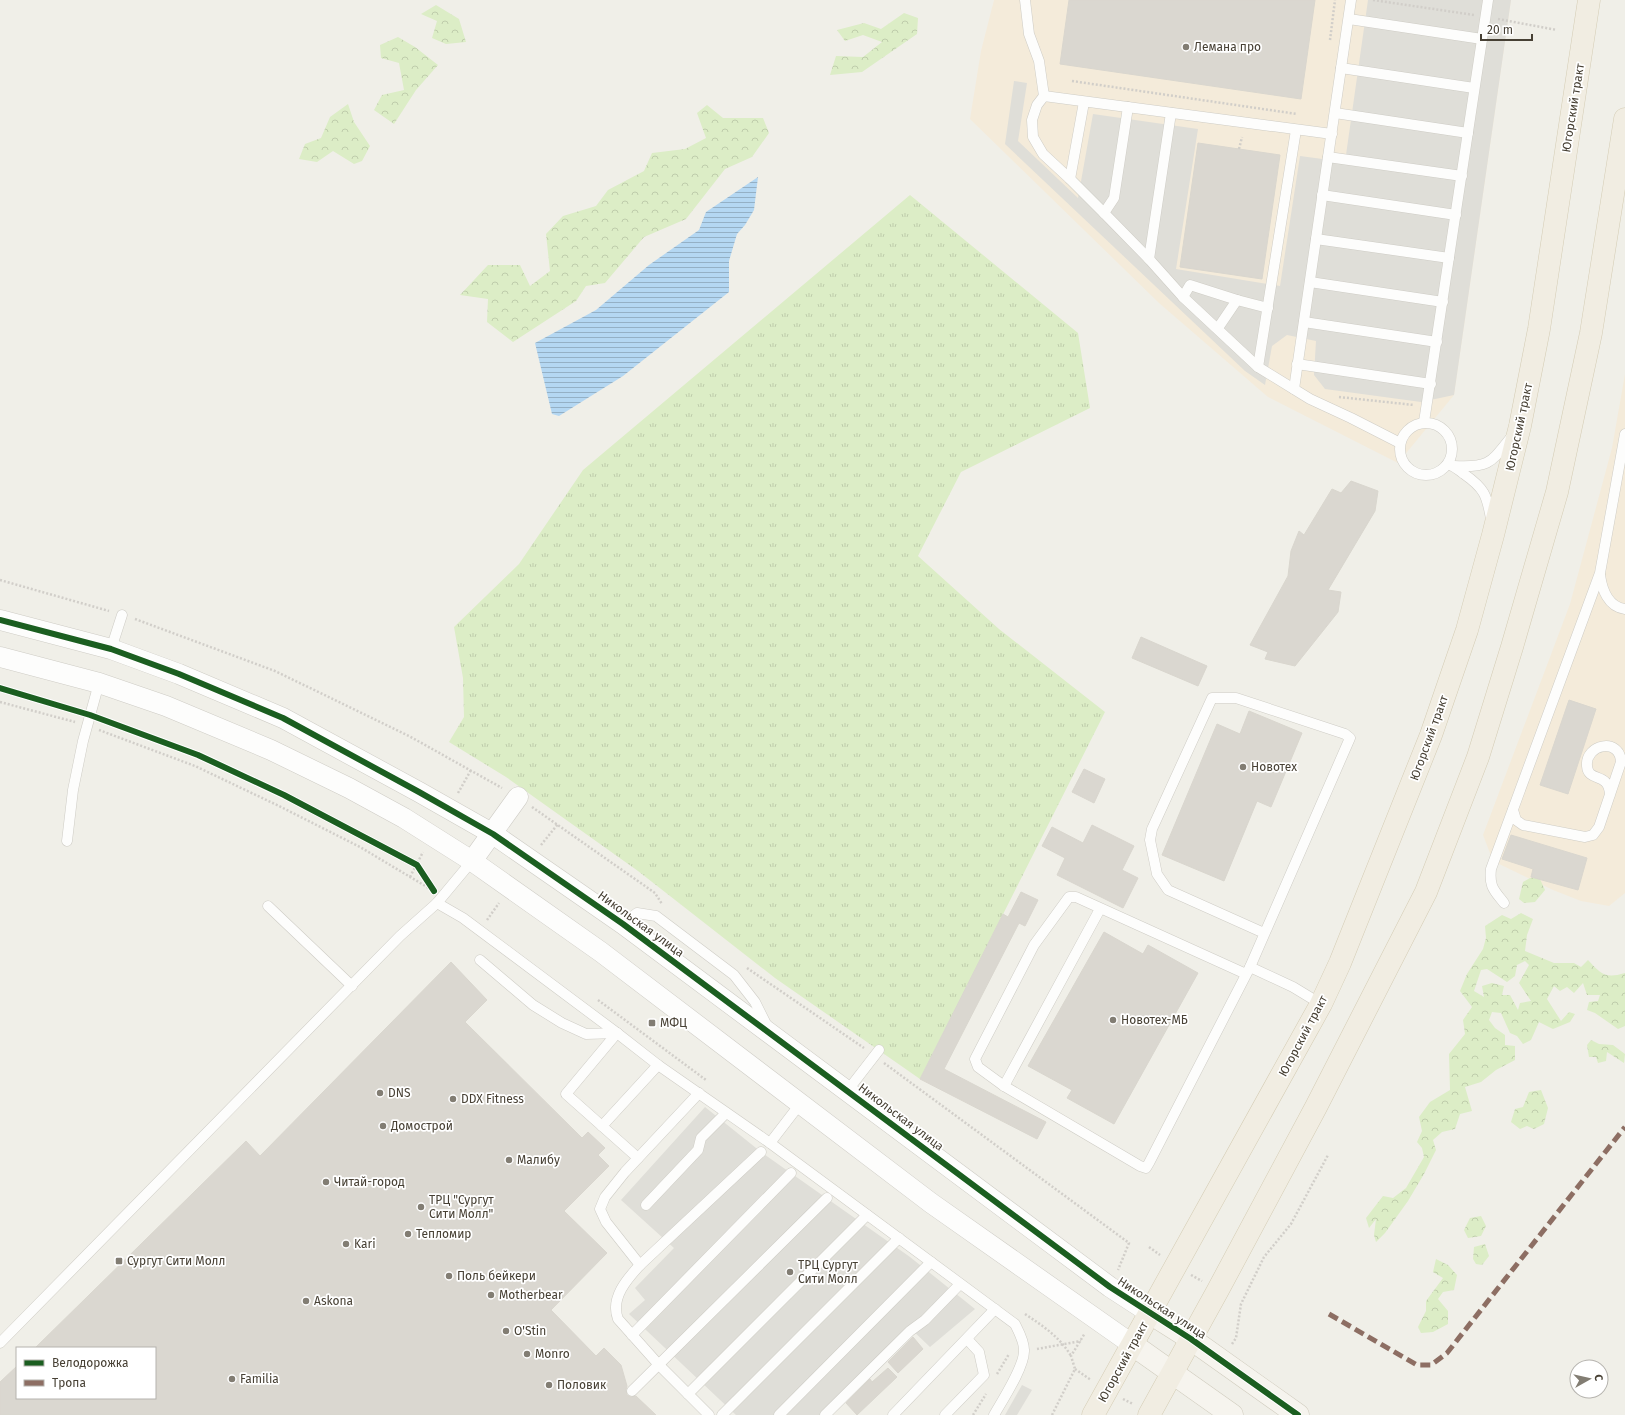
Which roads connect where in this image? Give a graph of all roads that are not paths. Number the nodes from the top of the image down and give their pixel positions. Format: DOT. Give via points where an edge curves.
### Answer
graph roads {
  1 [pos="1025,0"];
  2 [pos="1351,0"];
  3 [pos="1488,0"];
  4 [pos="1589,0"];
  5 [pos="1349,19"];
  6 [pos="1482,39"];
  7 [pos="1341,68"];
  8 [pos="1474,88"];
  9 [pos="1044,96"];
  10 [pos="1084,102"];
  11 [pos="1128,107"];
  12 [pos="1171,113"];
  13 [pos="1335,113"];
  14 [pos="1625,119"];
  15 [pos="1296,130"];
  16 [pos="1468,133"];
  17 [pos="1332,134"];
  18 [pos="1328,157"];
  19 [pos="1462,176"];
  20 [pos="1070,179"];
  21 [pos="1322,195"];
  22 [pos="1104,213"];
  23 [pos="1456,215"];
  24 [pos="1316,239"];
  25 [pos="1450,258"];
  26 [pos="1149,259"];
  27 [pos="1310,282"];
  28 [pos="1183,297"];
  29 [pos="1237,300"];
  30 [pos="1443,302"];
  31 [pos="1268,308"];
  32 [pos="1304,322"];
  33 [pos="1218,328"];
  34 [pos="1437,342"];
  35 [pos="1297,364"];
  36 [pos="1258,367"];
  37 [pos="1431,384"];
  38 [pos="1294,389"];
  39 [pos="1424,422"];
  40 [pos="1520,426"];
  41 [pos="1625,434"];
  42 [pos="1400,443"];
  43 [pos="1451,465"];
  44 [pos="1494,535"];
  45 [pos="1600,573"];
  46 [pos="1625,609"];
  47 [pos="122,615"];
  48 [pos="0,620"];
  49 [pos="111,649"];
  50 [pos="0,657"];
  51 [pos="99,683"];
  52 [pos="1610,795"];
  53 [pos="518,797"];
  54 [pos="1513,810"];
  55 [pos="493,834"];
  56 [pos="68,841"];
  57 [pos="472,861"];
  58 [pos="437,903"];
  59 [pos="1504,903"];
  60 [pos="268,906"];
  61 [pos="1100,908"];
  62 [pos="623,924"];
  63 [pos="1264,933"];
  64 [pos="480,960"];
  65 [pos="1248,970"];
  66 [pos="352,986"];
  67 [pos="1321,1004"];
  68 [pos="618,1033"];
  69 [pos="770,1033"];
  70 [pos="879,1050"];
  71 [pos="658,1065"];
  72 [pos="1004,1086"];
  73 [pos="848,1090"];
  74 [pos="699,1093"];
  75 [pos="800,1104"];
  76 [pos="726,1113"];
  77 [pos="602,1126"];
  78 [pos="770,1144"];
  79 [pos="761,1152"];
  80 [pos="638,1158"];
  81 [pos="791,1173"];
  82 [pos="827,1198"];
  83 [pos="646,1205"];
  84 [pos="867,1215"];
  85 [pos="899,1238"];
  86 [pos="931,1262"];
  87 [pos="640,1265"];
  88 [pos="960,1284"];
  89 [pos="995,1309"];
  90 [pos="1150,1313"];
  91 [pos="632,1335"];
  92 [pos="967,1339"];
  93 [pos="1191,1339"];
  94 [pos="0,1343"];
  95 [pos="1133,1345"];
  96 [pos="659,1365"];
  97 [pos="1172,1373"];
  98 [pos="632,1391"];
  99 [pos="688,1394"];
  100 [pos="709,1415"];
  101 [pos="722,1415"];
  102 [pos="779,1415"];
  103 [pos="825,1415"];
  104 [pos="893,1415"];
  105 [pos="945,1415"];
  106 [pos="994,1415"];
  107 [pos="1093,1415"];
  108 [pos="1149,1415"];
  109 [pos="1232,1415"];
  110 [pos="1298,1415"];
  1 -- 9 [label="lane" via="1029,34 1039,61"];
  2 -- 5 [label="lane"];
  3 -- 6 [label="lane"];
  4 -- 40 [label="main road, Югорский тракт" via="1539,329"];
  5 -- 6 [label="lane"];
  5 -- 7 [label="lane"];
  6 -- 8 [label="lane"];
  7 -- 8 [label="lane"];
  7 -- 13 [label="lane"];
  8 -- 16 [label="lane"];
  9 -- 10 [label="lane"];
  9 -- 20 [label="lane" via="1037,105 1032,120 1033,137 1043,154"];
  10 -- 11 [label="lane"];
  10 -- 20 [label="lane"];
  11 -- 12 [label="lane"];
  11 -- 22 [label="lane" via="1114,198"];
  12 -- 15 [label="lane"];
  12 -- 26 [label="lane"];
  13 -- 16 [label="lane"];
  13 -- 17 [label="lane"];
  14 -- 93 [label="main road" via="1591,333 1557,492 1478,757 1426,892 1316,1107"];
  15 -- 17 [label="lane"];
  15 -- 31 [label="lane"];
  16 -- 19 [label="lane"];
  17 -- 18 [label="lane"];
  18 -- 19 [label="lane"];
  18 -- 21 [label="lane"];
  19 -- 23 [label="lane"];
  20 -- 22 [label="lane"];
  21 -- 23 [label="lane"];
  21 -- 24 [label="lane"];
  22 -- 26 [label="lane"];
  23 -- 25 [label="lane"];
  24 -- 25 [label="lane"];
  24 -- 27 [label="lane"];
  25 -- 30 [label="lane"];
  26 -- 28 [label="lane"];
  27 -- 30 [label="lane"];
  27 -- 32 [label="lane"];
  28 -- 29 [label="lane" via="1190,285"];
  28 -- 33 [label="lane"];
  29 -- 31 [label="lane"];
  29 -- 33 [label="lane"];
  30 -- 34 [label="lane"];
  31 -- 36 [label="lane"];
  32 -- 34 [label="lane"];
  32 -- 35 [label="lane"];
  33 -- 36 [label="lane"];
  34 -- 37 [label="lane"];
  35 -- 37 [label="lane"];
  35 -- 38 [label="lane"];
  36 -- 38 [label="lane"];
  37 -- 39 [label="lane"];
  38 -- 42 [label="lane"];
  39 -- 42 [label="lane" via="1408,429"];
  39 -- 43 [label="lane" via="1439,426 1448,435 1452,446"];
  40 -- 43 [label="lane" via="1494,458 1484,465"];
  40 -- 44 [label="main road, Югорский тракт"];
  41 -- 45 [label="lane"];
  42 -- 43 [label="lane" via="1402,459 1412,471 1428,475"];
  43 -- 44 [label="lane" via="1480,486 1488,503"];
  44 -- 67 [label="main road, Югорский тракт" via="1467,630 1431,735 1364,905"];
  45 -- 46 [label="lane" via="1608,599"];
  45 -- 54 [label="lane"];
  47 -- 49 [label="lane"];
  48 -- 49 [label="street, Никольская улица"];
  49 -- 55 [label="street, Никольская улица" via="179,674 283,718"];
  50 -- 51 [label="street"];
  51 -- 56 [label="lane" via="82,741 73,790"];
  51 -- 57 [label="street" via="166,706 271,750 356,791"];
  52 -- 52 [label="lane" via="1621,756 1615,748 1602,746 1593,750 1587,766 1588,772 1606,782"];
  52 -- 54 [label="lane" via="1599,827 1592,835 1585,837 1523,825 1516,820"];
  53 -- 55 [label="street"];
  54 -- 59 [label="lane" via="1491,869 1490,879 1491,886"];
  55 -- 57 [label="street"];
  55 -- 62 [label="street, Никольская улица"];
  57 -- 58 [label="lane"];
  57 -- 75 [label="street" via="601,952"];
  58 -- 66 [label="lane" via="400,936"];
  58 -- 68 [label="lane" via="463,918"];
  60 -- 66 [label="lane"];
  61 -- 65 [label="lane"];
  61 -- 72 [label="lane"];
  61 -- 72 [label="lane" via="1076,897 1068,897 1034,945 975,1059 978,1067"];
  62 -- 69 [label="street, Никольская улица"];
  62 -- 69 [label="lane" via="637,913 656,916 734,975 755,1002"];
  63 -- 63 [label="lane" via="1168,890 1157,874 1152,852 1152,828 1212,698 1236,698 1345,734 1350,738"];
  63 -- 65 [label="lane"];
  64 -- 68 [label="lane" via="533,1005 562,1023 586,1034"];
  65 -- 67 [label="lane" via="1293,987"];
  65 -- 72 [label="lane" via="1146,1168"];
  66 -- 94 [label="lane"];
  67 -- 90 [label="main road, Югорский тракт"];
  68 -- 71 [label="lane"];
  68 -- 77 [label="lane" via="566,1094"];
  69 -- 73 [label="street, Никольская улица"];
  70 -- 73 [label="lane"];
  71 -- 74 [label="lane"];
  71 -- 77 [label="lane"];
  73 -- 90 [label="street, Никольская улица" via="1110,1287"];
  74 -- 76 [label="lane"];
  74 -- 80 [label="lane"];
  75 -- 78 [label="lane"];
  75 -- 95 [label="street" via="931,1203"];
  76 -- 78 [label="lane"];
  76 -- 83 [label="lane" via="701,1138 698,1150"];
  77 -- 80 [label="lane"];
  78 -- 84 [label="lane"];
  79 -- 87 [label="lane"];
  80 -- 87 [label="lane" via="605,1197 600,1209 606,1222"];
  81 -- 91 [label="lane"];
  82 -- 96 [label="lane"];
  84 -- 85 [label="lane"];
  84 -- 99 [label="lane"];
  85 -- 86 [label="lane"];
  85 -- 101 [label="lane"];
  86 -- 88 [label="lane"];
  86 -- 102 [label="lane"];
  87 -- 91 [label="lane" via="628,1277 617,1297 615,1312"];
  88 -- 89 [label="lane"];
  88 -- 103 [label="lane"];
  89 -- 92 [label="lane"];
  89 -- 106 [label="lane" via="1015,1324 1025,1351 1017,1375"];
  90 -- 93 [label="street, Никольская улица"];
  90 -- 95 [label="main road, Югорский тракт"];
  91 -- 96 [label="lane"];
  92 -- 104 [label="lane"];
  92 -- 105 [label="lane" via="979,1352 984,1375"];
  93 -- 97 [label="main road"];
  93 -- 110 [label="street, Никольская улица"];
  95 -- 97 [label="street"];
  95 -- 107 [label="main road, Югорский тракт"];
  96 -- 98 [label="lane"];
  96 -- 99 [label="lane"];
  97 -- 108 [label="main road"];
  97 -- 109 [label="street"];
  99 -- 100 [label="lane"];
}
